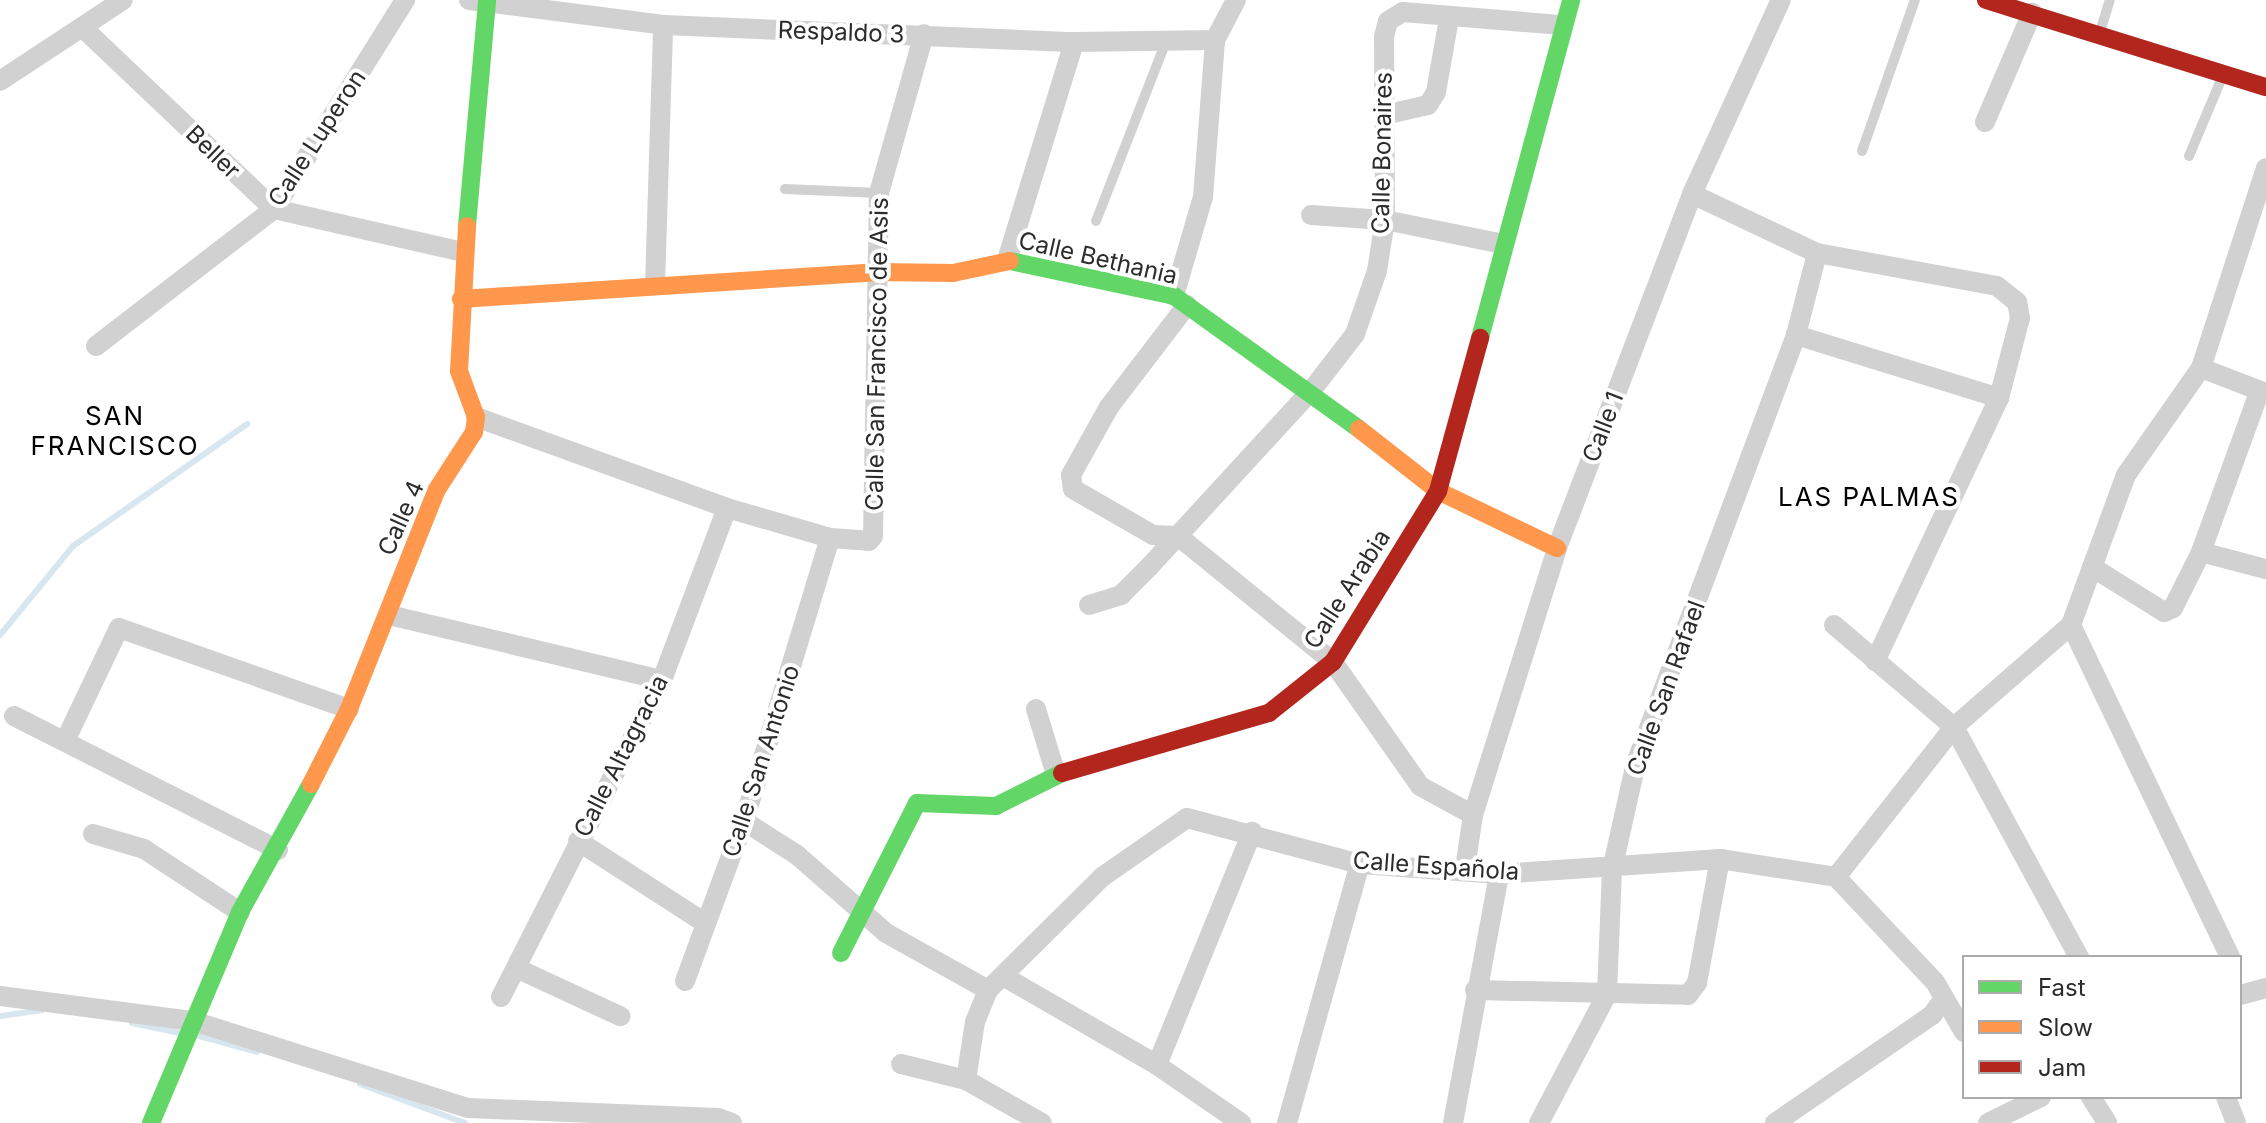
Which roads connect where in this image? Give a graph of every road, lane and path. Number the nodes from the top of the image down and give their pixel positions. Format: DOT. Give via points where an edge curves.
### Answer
graph roads {
  1 [pos="123,0"];
  2 [pos="405,0"];
  3 [pos="1236,0"];
  4 [pos="1571,0"];
  5 [pos="1781,0"];
  6 [pos="1915,0"];
  7 [pos="1986,0"];
  8 [pos="2110,0"];
  9 [pos="481,1"];
  10 [pos="2032,13"];
  11 [pos="1449,18"];
  12 [pos="663,25"];
  13 [pos="1562,25"];
  14 [pos="82,27"];
  15 [pos="2100,32"];
  16 [pos="924,34"];
  17 [pos="1215,40"];
  18 [pos="1074,42"];
  19 [pos="1165,44"];
  20 [pos="2223,73"];
  21 [pos="0,81"];
  22 [pos="2266,87"];
  23 [pos="1384,115"];
  24 [pos="1985,122"];
  25 [pos="1862,151"];
  26 [pos="2189,156"];
  27 [pos="2266,168"];
  28 [pos="785,189"];
  29 [pos="879,193"];
  30 [pos="1692,194"];
  31 [pos="274,209"];
  32 [pos="1311,215"];
  33 [pos="1385,220"];
  34 [pos="1096,221"];
  35 [pos="1503,244"];
  36 [pos="463,252"];
  37 [pos="1817,253"];
  38 [pos="1007,260"];
  39 [pos="876,272"];
  40 [pos="655,285"];
  41 [pos="461,299"];
  42 [pos="1181,300"];
  43 [pos="1796,335"];
  44 [pos="96,346"];
  45 [pos="2201,368"];
  46 [pos="1311,391"];
  47 [pos="2262,393"];
  48 [pos="1999,398"];
  49 [pos="476,417"];
  50 [pos="1438,491"];
  51 [pos="727,508"];
  52 [pos="1178,536"];
  53 [pos="830,538"];
  54 [pos="1557,548"];
  55 [pos="2201,552"];
  56 [pos="2092,567"];
  57 [pos="2266,569"];
  58 [pos="1089,605"];
  59 [pos="389,615"];
  60 [pos="1834,625"];
  61 [pos="2071,625"];
  62 [pos="1875,661"];
  63 [pos="1333,662"];
  64 [pos="662,680"];
  65 [pos="349,709"];
  66 [pos="1036,709"];
  67 [pos="14,716"];
  68 [pos="1954,727"];
  69 [pos="66,739"];
  70 [pos="1056,775"];
  71 [pos="1473,815"];
  72 [pos="744,821"];
  73 [pos="1252,832"];
  74 [pos="93,834"];
  75 [pos="578,841"];
  76 [pos="278,850"];
  77 [pos="1720,859"];
  78 [pos="1360,864"];
  79 [pos="1465,869"];
  80 [pos="1612,870"];
  81 [pos="1499,874"];
  82 [pos="1836,877"];
  83 [pos="862,909"];
  84 [pos="240,912"];
  85 [pos="705,923"];
  86 [pos="841,953"];
  87 [pos="2078,955"];
  88 [pos="2229,955"];
  89 [pos="516,968"];
  90 [pos="685,981"];
  91 [pos="996,983"];
  92 [pos="1475,990"];
  93 [pos="1607,994"];
  94 [pos="0,996"];
  95 [pos="501,997"];
  96 [pos="1943,1000"];
  97 [pos="620,1016"];
  98 [pos="193,1021"];
  99 [pos="1962,1029"];
  100 [pos="901,1064"];
  101 [pos="1157,1065"];
  102 [pos="966,1080"];
  103 [pos="2092,1099"];
  104 [pos="2227,1099"];
  105 [pos="2012,1103"];
  106 [pos="151,1123"];
  107 [pos="732,1123"];
  108 [pos="1042,1123"];
  109 [pos="1241,1123"];
  110 [pos="1287,1123"];
  111 [pos="1453,1123"];
  112 [pos="1539,1123"];
  113 [pos="1775,1123"];
  114 [pos="1988,1123"];
  115 [pos="2107,1123"];
  116 [pos="2236,1123"];
  1 -- 14 [label="street"];
  2 -- 31 [label="street, Calle Luperon"];
  3 -- 17 [label="street"];
  4 -- 13 [label="street, Calle Arabia"];
  5 -- 30 [label="street, Calle 1"];
  6 -- 25 [label="lane"];
  7 -- 10 [label="street"];
  8 -- 15 [label="lane"];
  9 -- 12 [label="street, Respaldo 3"];
  9 -- 36 [label="street"];
  10 -- 15 [label="street"];
  10 -- 24 [label="street"];
  11 -- 13 [label="street, Calle Bonaires"];
  11 -- 23 [label="street" via="1436,92 1428,105"];
  11 -- 23 [label="street, Calle Bonaires" via="1403,12 1388,21"];
  12 -- 16 [label="street, Respaldo 3"];
  12 -- 40 [label="street"];
  13 -- 35 [label="street, Calle Arabia"];
  14 -- 21 [label="street"];
  14 -- 31 [label="street, Beller"];
  15 -- 20 [label="street"];
  16 -- 18 [label="street, Respaldo 3"];
  16 -- 29 [label="street, Calle San Francisco de Asis"];
  17 -- 19 [label="street, Respaldo 3"];
  17 -- 42 [label="street" via="1203,197"];
  18 -- 19 [label="street, Respaldo 3"];
  18 -- 38 [label="street"];
  19 -- 34 [label="lane"];
  20 -- 22 [label="street"];
  20 -- 26 [label="lane"];
  23 -- 33 [label="street, Calle Bonaires"];
  27 -- 45 [label="street"];
  28 -- 29 [label="lane"];
  29 -- 39 [label="street, Calle San Francisco de Asis"];
  30 -- 37 [label="street"];
  30 -- 54 [label="street, Calle 1"];
  31 -- 36 [label="street"];
  31 -- 44 [label="street, Calle Luperon"];
  32 -- 33 [label="street"];
  33 -- 35 [label="street"];
  33 -- 46 [label="street, Calle Bonaires" via="1377,271 1355,334"];
  35 -- 50 [label="street, Calle Arabia"];
  36 -- 41 [label="street"];
  37 -- 43 [label="street, Calle San Rafael"];
  37 -- 48 [label="street" via="1997,286 2017,302 2020,318"];
  38 -- 39 [label="street, Calle Bethania" via="953,273"];
  38 -- 42 [label="street, Calle Bethania"];
  39 -- 40 [label="street, Calle Bethania"];
  39 -- 53 [label="street, Calle San Francisco de Asis" via="873,536 863,542"];
  40 -- 41 [label="street, Calle Bethania"];
  41 -- 49 [label="street" via="459,371"];
  42 -- 46 [label="street, Calle Bethania"];
  42 -- 52 [label="street" via="1109,407 1071,475 1073,489 1153,535"];
  43 -- 48 [label="street"];
  43 -- 80 [label="street, Calle San Rafael" via="1636,763"];
  45 -- 47 [label="street"];
  45 -- 56 [label="street" via="2126,475"];
  46 -- 50 [label="street, Calle Bethania"];
  46 -- 52 [label="street, Calle Bonaires"];
  47 -- 55 [label="street"];
  48 -- 62 [label="street"];
  49 -- 51 [label="street"];
  49 -- 59 [label="street, Calle 4" via="474,432 431,503"];
  50 -- 54 [label="street, Calle Bethania"];
  50 -- 63 [label="street, Calle Arabia"];
  51 -- 53 [label="street"];
  51 -- 64 [label="street, Calle Altagracia"];
  52 -- 58 [label="street, Calle Bonaires" via="1121,595"];
  52 -- 63 [label="street"];
  53 -- 72 [label="street, Calle San Antonio"];
  54 -- 71 [label="street, Calle 1"];
  55 -- 56 [label="street" via="2173,608 2164,612"];
  55 -- 57 [label="street"];
  56 -- 61 [label="street"];
  59 -- 64 [label="street"];
  59 -- 65 [label="street, Calle 4"];
  60 -- 62 [label="street"];
  61 -- 68 [label="street"];
  61 -- 88 [label="street"];
  62 -- 68 [label="street"];
  63 -- 70 [label="street, Calle Arabia" via="1269,713"];
  63 -- 71 [label="street" via="1420,786"];
  64 -- 75 [label="street, Calle Altagracia"];
  65 -- 69 [label="street" via="119,628"];
  65 -- 76 [label="street, Calle 4"];
  66 -- 70 [label="street"];
  67 -- 69 [label="street"];
  68 -- 82 [label="street"];
  68 -- 87 [label="street"];
  69 -- 76 [label="street"];
  70 -- 83 [label="street, Calle Arabia" via="996,806 917,803"];
  71 -- 79 [label="street, Calle 1"];
  72 -- 83 [label="street" via="797,855"];
  72 -- 85 [label="street, Calle San Antonio"];
  73 -- 78 [label="street, Calle Española"];
  73 -- 91 [label="street, Calle Española" via="1187,818 1174,823 1077,898"];
  73 -- 101 [label="street"];
  74 -- 84 [label="street" via="144,849"];
  75 -- 85 [label="street"];
  75 -- 89 [label="street, Calle Altagracia"];
  76 -- 84 [label="street, Calle 4"];
  77 -- 80 [label="street, Calle Española"];
  77 -- 82 [label="street, Calle Española"];
  77 -- 93 [label="street" via="1697,983 1688,995"];
  78 -- 79 [label="street, Calle Española"];
  78 -- 110 [label="street"];
  79 -- 81 [label="street, Calle Española"];
  80 -- 81 [label="street, Calle Española"];
  80 -- 93 [label="street, Calle San Rafael"];
  81 -- 92 [label="street"];
  82 -- 96 [label="street" via="1935,982"];
  83 -- 86 [label="street, Calle Arabia"];
  83 -- 91 [label="street" via="886,933"];
  84 -- 98 [label="street, Calle 4"];
  85 -- 90 [label="street, Calle San Antonio"];
  89 -- 95 [label="street, Calle Altagracia"];
  89 -- 97 [label="street"];
  91 -- 101 [label="street"];
  91 -- 102 [label="street" via="975,1022"];
  92 -- 93 [label="street"];
  92 -- 111 [label="street"];
  93 -- 112 [label="street, Calle San Rafael"];
  94 -- 98 [label="street"];
  96 -- 99 [label="street"];
  96 -- 113 [label="street" via="1932,1015"];
  98 -- 106 [label="street, Calle 4"];
  98 -- 107 [label="street" via="468,1108 718,1118"];
  100 -- 102 [label="street"];
  101 -- 109 [label="street"];
  102 -- 108 [label="street"];
  103 -- 115 [label="street"];
  104 -- 116 [label="street"];
  105 -- 114 [label="street"];
}
